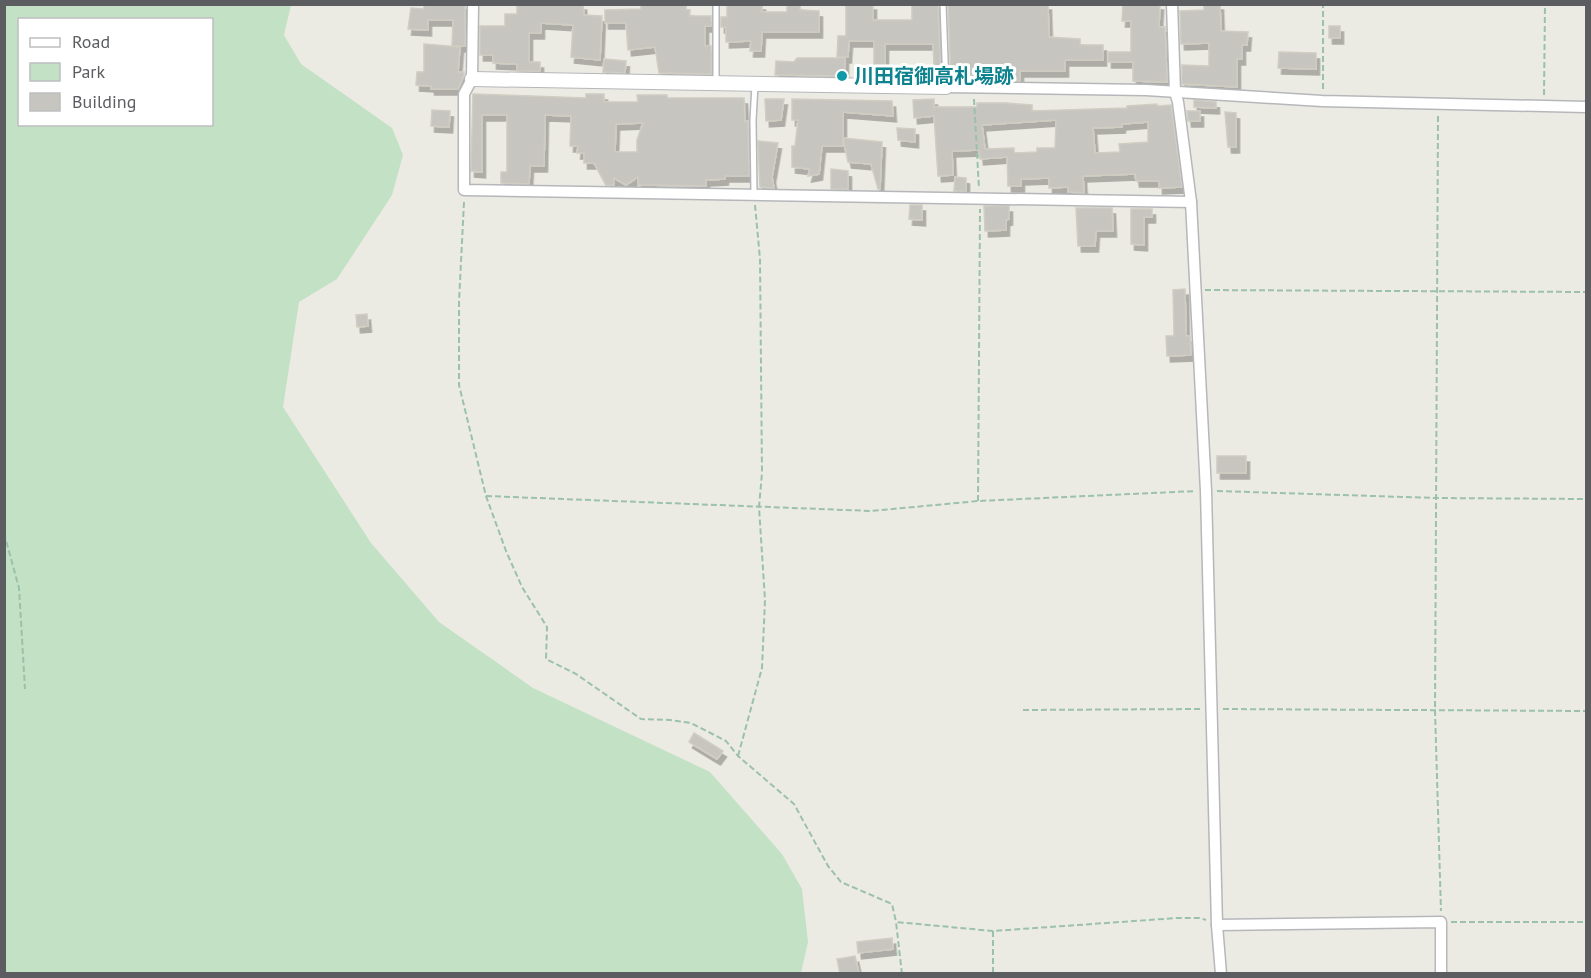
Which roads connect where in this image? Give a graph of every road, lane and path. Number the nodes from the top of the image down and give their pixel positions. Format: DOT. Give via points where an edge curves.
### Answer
graph roads {
  1 [pos="473,4"];
  2 [pos="716,4"];
  3 [pos="943,4"];
  4 [pos="1172,4"];
  5 [pos="1323,4"];
  6 [pos="1545,4"];
  7 [pos="472,79"];
  8 [pos="716,83"];
  9 [pos="756,84"];
  10 [pos="946,87"];
  11 [pos="974,87"];
  12 [pos="1175,92"];
  13 [pos="1322,101"];
  14 [pos="1438,105"];
  15 [pos="1544,107"];
  16 [pos="1587,107"];
  17 [pos="464,190"];
  18 [pos="754,194"];
  19 [pos="980,199"];
  20 [pos="1191,202"];
  21 [pos="1194,290"];
  22 [pos="1437,291"];
  23 [pos="1587,292"];
  24 [pos="1206,491"];
  25 [pos="486,496"];
  26 [pos="1436,498"];
  27 [pos="1587,499"];
  28 [pos="978,501"];
  29 [pos="759,507"];
  30 [pos="4,533"];
  31 [pos="25,689"];
  32 [pos="1211,709"];
  33 [pos="1023,710"];
  34 [pos="1435,710"];
  35 [pos="1587,711"];
  36 [pos="738,756"];
  37 [pos="896,922"];
  38 [pos="1441,922"];
  39 [pos="1587,922"];
  40 [pos="1217,925"];
  41 [pos="993,931"];
  42 [pos="902,974"];
  43 [pos="993,974"];
  44 [pos="1221,974"];
  45 [pos="1441,974"];
  1 -- 7 [label="street"];
  2 -- 8 [label="lane"];
  3 -- 10 [label="lane"];
  4 -- 12 [label="street"];
  5 -- 13 [label="path"];
  6 -- 15 [label="path"];
  7 -- 8 [label="street"];
  7 -- 17 [label="street" via="464,94"];
  8 -- 9 [label="street"];
  9 -- 10 [label="street"];
  9 -- 18 [label="lane"];
  10 -- 11 [label="street"];
  11 -- 12 [label="street"];
  11 -- 19 [label="path"];
  12 -- 13 [label="street"];
  12 -- 20 [label="street"];
  13 -- 14 [label="street"];
  14 -- 15 [label="street"];
  14 -- 22 [label="path"];
  15 -- 16 [label="street"];
  17 -- 18 [label="street"];
  17 -- 25 [label="path" via="459,385"];
  18 -- 19 [label="street"];
  18 -- 29 [label="path" via="760,259"];
  19 -- 20 [label="street"];
  19 -- 28 [label="path"];
  20 -- 21 [label="street"];
  21 -- 22 [label="path"];
  21 -- 24 [label="street"];
  22 -- 23 [label="path"];
  22 -- 26 [label="path"];
  24 -- 26 [label="path"];
  24 -- 28 [label="path"];
  24 -- 32 [label="street"];
  25 -- 29 [label="path"];
  25 -- 36 [label="path" via="522,587 547,627 546,659 576,674 641,719 691,723 726,741"];
  26 -- 27 [label="path"];
  26 -- 34 [label="path"];
  28 -- 29 [label="path" via="871,511"];
  29 -- 36 [label="path" via="765,600 762,668"];
  30 -- 31 [label="path" via="19,588"];
  32 -- 33 [label="path"];
  32 -- 34 [label="path"];
  32 -- 40 [label="street"];
  34 -- 35 [label="path"];
  34 -- 38 [label="path"];
  36 -- 37 [label="path" via="794,804 841,882 892,904"];
  37 -- 41 [label="path"];
  37 -- 42 [label="path"];
  38 -- 39 [label="path"];
  38 -- 40 [label="street"];
  38 -- 45 [label="street"];
  40 -- 41 [label="path" via="1200,918 1177,918"];
  40 -- 44 [label="street"];
  41 -- 43 [label="path"];
}
